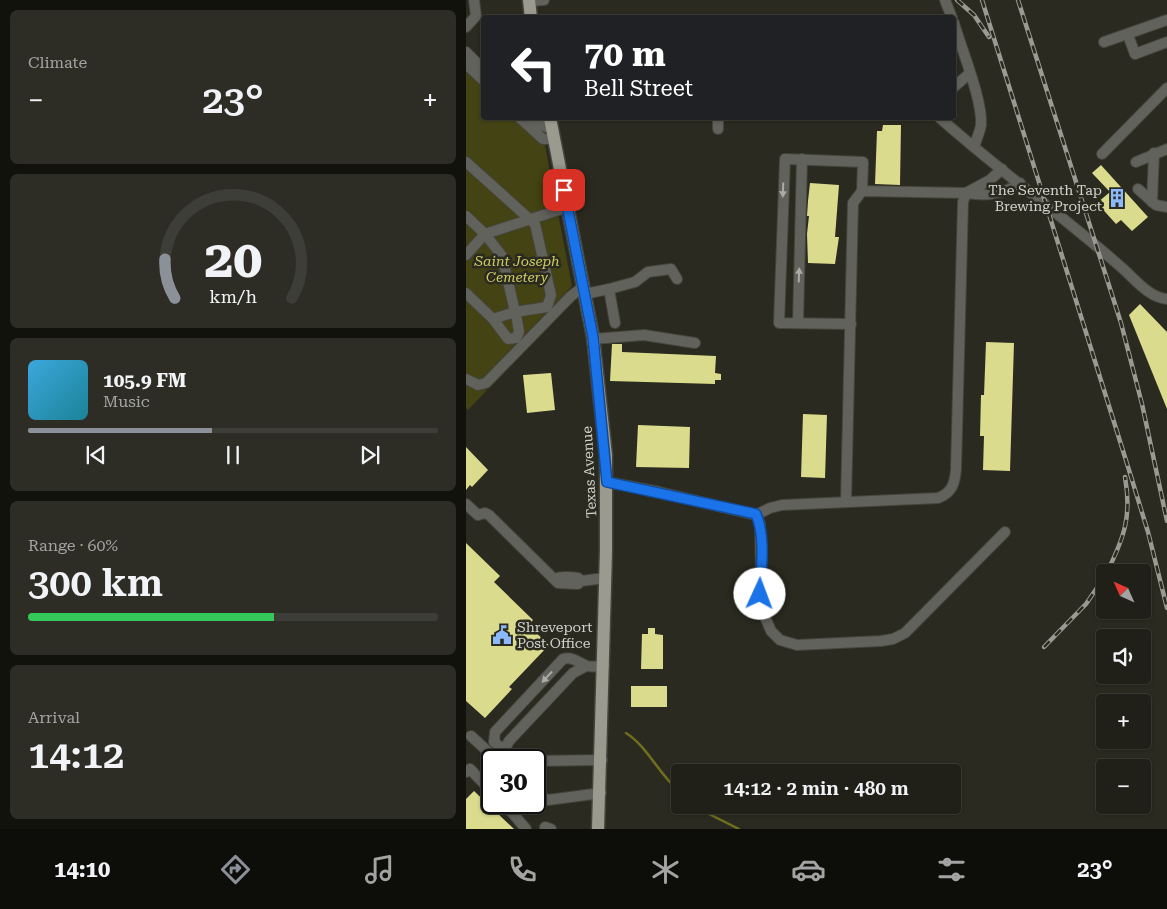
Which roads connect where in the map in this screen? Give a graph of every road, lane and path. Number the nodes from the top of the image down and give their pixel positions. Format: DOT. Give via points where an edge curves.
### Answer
graph roads {
  1 [pos="474,0"];
  2 [pos="544,0"];
  3 [pos="945,0"];
  4 [pos="529,1"];
  5 [pos="531,15"];
  6 [pos="951,15"];
  7 [pos="1167,20"];
  8 [pos="466,27"];
  9 [pos="956,29"];
  10 [pos="1128,35"];
  11 [pos="1104,42"];
  12 [pos="1167,42"];
  13 [pos="466,52"];
  14 [pos="466,64"];
  15 [pos="481,67"];
  16 [pos="970,74"];
  17 [pos="481,78"];
  18 [pos="956,85"];
  19 [pos="1167,88"];
  20 [pos="522,120"];
  21 [pos="532,120"];
  22 [pos="718,120"];
  23 [pos="942,120"];
  24 [pos="552,128"];
  25 [pos="718,129"];
  26 [pos="974,147"];
  27 [pos="1167,149"];
  28 [pos="1154,153"];
  29 [pos="1102,154"];
  30 [pos="802,159"];
  31 [pos="466,162"];
  32 [pos="1136,162"];
  33 [pos="1002,169"];
  34 [pos="1020,183"];
  35 [pos="1138,189"];
  36 [pos="862,191"];
  37 [pos="966,193"];
  38 [pos="1152,202"];
  39 [pos="568,207"];
  40 [pos="1167,207"];
  41 [pos="466,216"];
  42 [pos="528,220"];
  43 [pos="485,234"];
  44 [pos="466,255"];
  45 [pos="678,278"];
  46 [pos="609,289"];
  47 [pos="584,291"];
  48 [pos="466,293"];
  49 [pos="1167,299"];
  50 [pos="515,312"];
  51 [pos="492,320"];
  52 [pos="615,323"];
  53 [pos="798,323"];
  54 [pos="851,324"];
  55 [pos="593,340"];
  56 [pos="695,343"];
  57 [pos="466,379"];
  58 [pos="607,482"];
  59 [pos="846,502"];
  60 [pos="466,504"];
  61 [pos="756,514"];
  62 [pos="1005,532"];
  63 [pos="605,578"];
  64 [pos="566,658"];
  65 [pos="586,666"];
  66 [pos="604,666"];
  67 [pos="572,674"];
  68 [pos="468,732"];
  69 [pos="486,749"];
  70 [pos="502,749"];
  71 [pos="505,749"];
  72 [pos="602,760"];
  73 [pos="546,761"];
  74 [pos="466,772"];
  75 [pos="481,781"];
  76 [pos="601,793"];
  77 [pos="546,799"];
  78 [pos="513,814"];
  79 [pos="526,829"];
  80 [pos="598,829"];
  1 -- 8 [label="street" via="476,16"];
  2 -- 4 [label="street"];
  3 -- 6 [label="street"];
  4 -- 5 [label="main road"];
  7 -- 10 [label="street"];
  9 -- 16 [label="street"];
  10 -- 11 [label="street"];
  10 -- 12 [label="street" via="1135,54"];
  13 -- 15 [label="street"];
  14 -- 17 [label="street"];
  16 -- 18 [label="street"];
  16 -- 26 [label="street" via="981,119"];
  19 -- 29 [label="street"];
  20 -- 24 [label="street" via="543,139"];
  21 -- 24 [label="street"];
  22 -- 25 [label="street"];
  23 -- 26 [label="street"];
  24 -- 39 [label="main road, Texas Avenue"];
  26 -- 33 [label="street"];
  27 -- 28 [label="street"];
  28 -- 32 [label="street"];
  28 -- 38 [label="street"];
  30 -- 36 [label="street" via="864,162"];
  53 -- 30 [label="street, one-way"];
  30 -- 53 [label="street, one-way" via="784,159 779,314 779,323"];
  31 -- 42 [label="street"];
  33 -- 34 [label="street"];
  33 -- 37 [label="street"];
  34 -- 37 [label="street" via="1002,193"];
  34 -- 49 [label="street" via="1150,293"];
  35 -- 38 [label="street"];
  36 -- 37 [label="street"];
  36 -- 54 [label="street" via="853,204"];
  37 -- 59 [label="street" via="963,202 953,487 938,498"];
  38 -- 40 [label="street"];
  39 -- 42 [label="street"];
  39 -- 47 [label="main road, Texas Avenue"];
  41 -- 43 [label="street"];
  42 -- 43 [label="street"];
  42 -- 50 [label="street" via="535,224 551,295 546,307"];
  43 -- 44 [label="street"];
  43 -- 50 [label="street" via="502,256"];
  45 -- 46 [label="street" via="671,270 648,272 635,282"];
  46 -- 47 [label="street"];
  46 -- 52 [label="street"];
  47 -- 55 [label="main road, Texas Avenue"];
  47 -- 57 [label="street" via="571,296 486,383 478,385"];
  48 -- 51 [label="street"];
  50 -- 51 [label="street"];
  50 -- 51 [label="street" via="519,332 516,338 508,339"];
  53 -- 54 [label="street"];
  54 -- 59 [label="street"];
  55 -- 56 [label="street" via="644,334"];
  55 -- 58 [label="main road, Texas Avenue"];
  58 -- 61 [label="street"];
  58 -- 63 [label="main road, Texas Avenue"];
  59 -- 61 [label="street" via="782,505"];
  60 -- 63 [label="street" via="478,515 489,515 554,579 569,577 581,581"];
  61 -- 62 [label="street" via="760,524 762,610 768,626 780,640 797,644 893,639 905,633"];
  63 -- 66 [label="main road, Texas Avenue"];
  64 -- 65 [label="street"];
  64 -- 67 [label="street"];
  64 -- 70 [label="street, one-way" via="496,732 494,742"];
  65 -- 66 [label="street"];
  65 -- 67 [label="street"];
  66 -- 72 [label="main road, Texas Avenue"];
  67 -- 71 [label="street"];
  68 -- 69 [label="street"];
  72 -- 73 [label="street"];
  72 -- 76 [label="main road, Texas Avenue"];
  74 -- 75 [label="street" via="470,770"];
  76 -- 77 [label="street"];
  76 -- 80 [label="main road, Texas Avenue"];
  78 -- 79 [label="street"];
}
